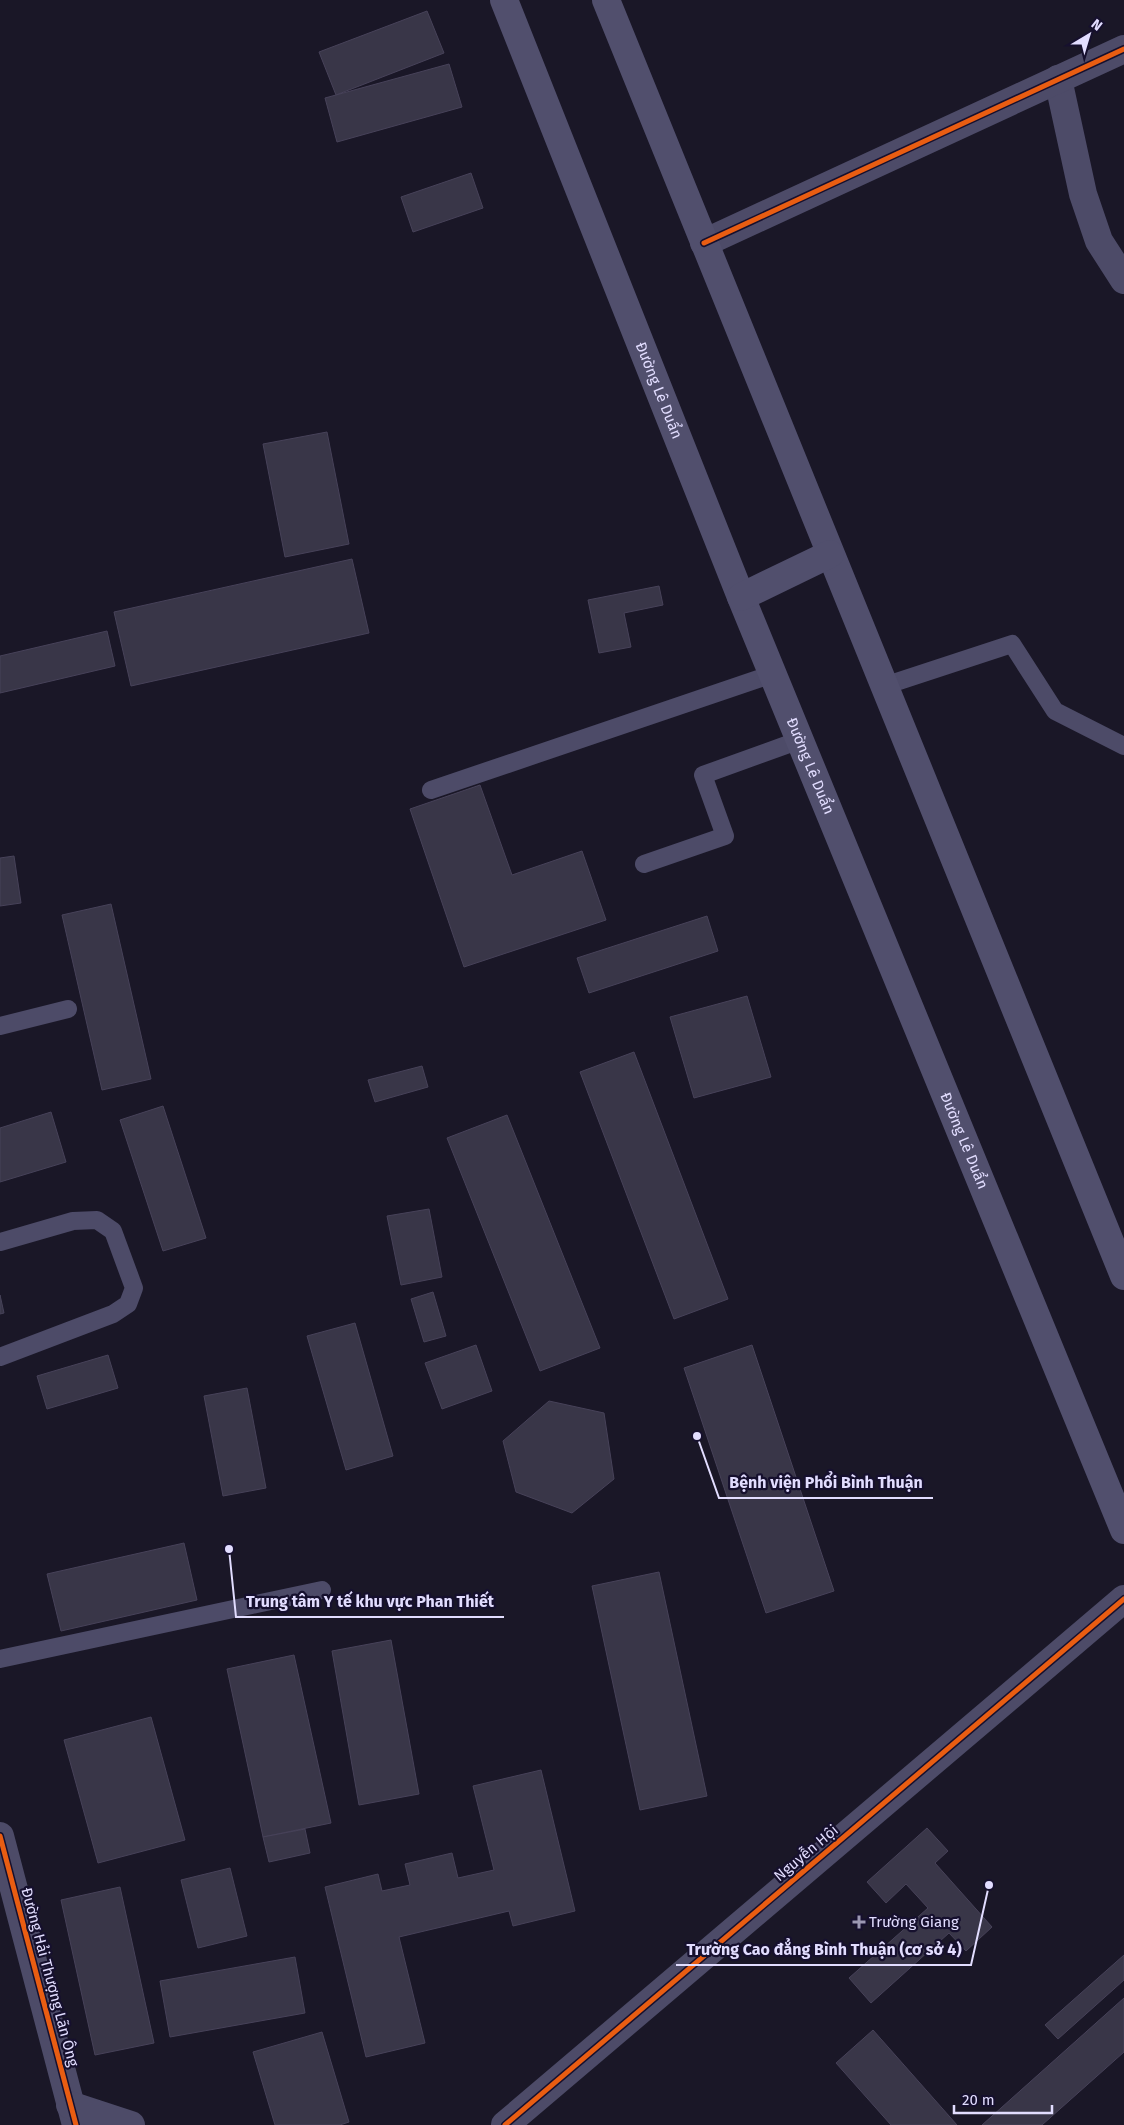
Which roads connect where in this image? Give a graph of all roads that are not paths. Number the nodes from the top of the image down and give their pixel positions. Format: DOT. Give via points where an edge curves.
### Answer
graph roads {
  1 [pos="504,0"];
  2 [pos="606,0"];
  3 [pos="1124,48"];
  4 [pos="1058,78"];
  5 [pos="704,243"];
  6 [pos="1124,280"];
  7 [pos="830,554"];
  8 [pos="742,596"];
  9 [pos="773,674"];
  10 [pos="884,686"];
  11 [pos="800,740"];
  12 [pos="1124,746"];
  13 [pos="431,790"];
  14 [pos="644,864"];
  15 [pos="68,1009"];
  16 [pos="0,1026"];
  17 [pos="0,1242"];
  18 [pos="1124,1276"];
  19 [pos="0,1357"];
  20 [pos="1124,1530"];
  21 [pos="322,1590"];
  22 [pos="1124,1600"];
  23 [pos="0,1659"];
  24 [pos="0,1836"];
  25 [pos="73,2115"];
  26 [pos="131,2125"];
  27 [pos="505,2125"];
  1 -- 8 [label="main road, Đường Lê Duẩn"];
  2 -- 5 [label="main road"];
  3 -- 4 [label="street"];
  4 -- 5 [label="street"];
  4 -- 6 [label="street" via="1084,194 1099,241"];
  5 -- 7 [label="main road"];
  7 -- 8 [label="main road"];
  7 -- 10 [label="main road"];
  8 -- 9 [label="main road, Đường Lê Duẩn"];
  9 -- 11 [label="main road, Đường Lê Duẩn"];
  9 -- 13 [label="lane"];
  10 -- 12 [label="lane" via="1012,644 1055,711"];
  10 -- 18 [label="main road"];
  11 -- 14 [label="lane" via="703,775 725,836"];
  11 -- 20 [label="main road, Đường Lê Duẩn"];
  15 -- 16 [label="lane"];
  17 -- 19 [label="lane" via="73,1221 97,1220 113,1231 134,1288 128,1304 113,1314"];
  21 -- 23 [label="lane"];
  22 -- 27 [label="street, Nguyễn Hội"];
  24 -- 25 [label="street, Đường Hải Thượng Lãn Ông"];
  25 -- 26 [label="street, Đường Hải Thượng Lãn Ông"];
}
